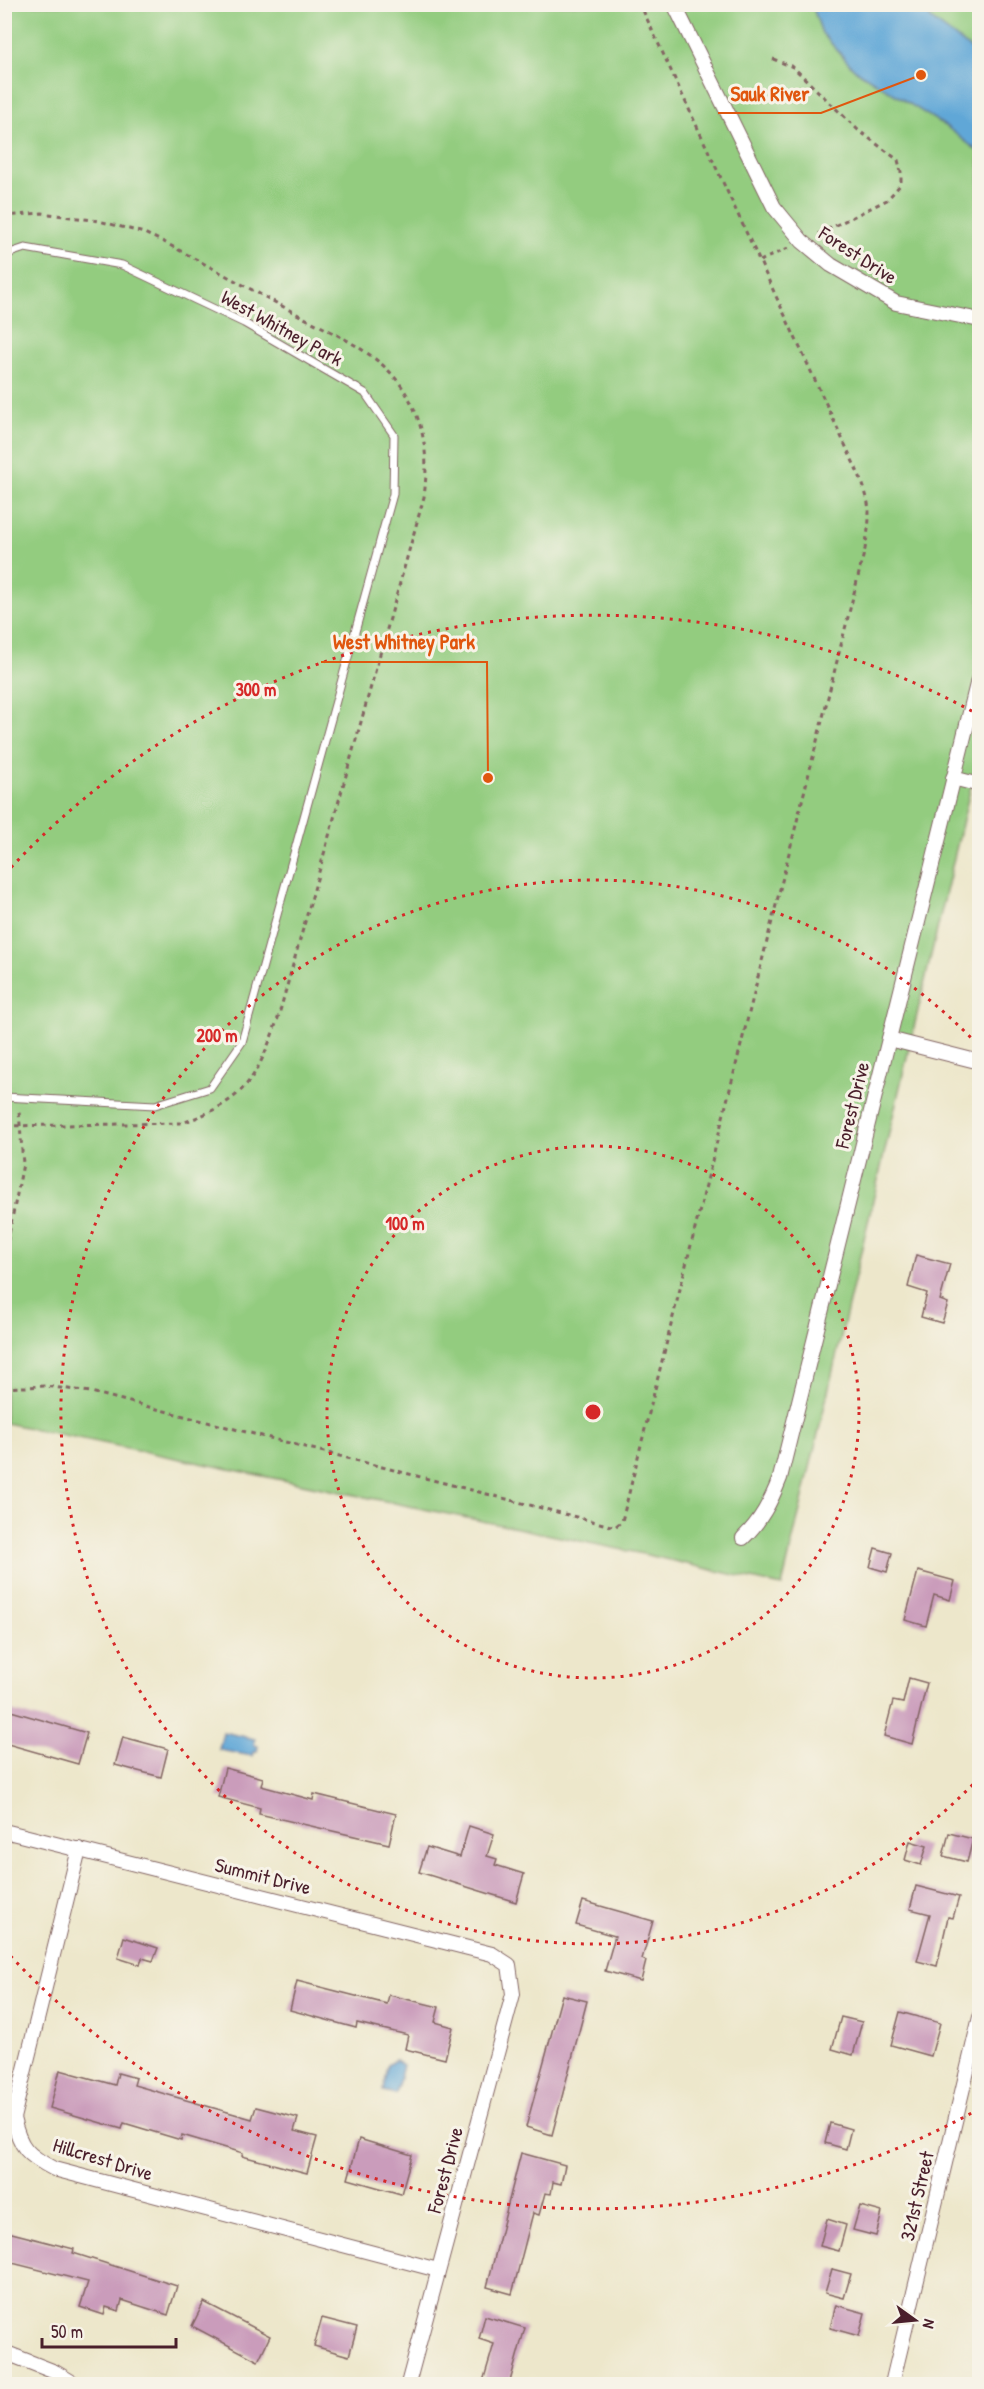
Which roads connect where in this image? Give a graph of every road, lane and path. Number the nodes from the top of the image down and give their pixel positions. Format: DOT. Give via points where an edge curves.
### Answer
graph roads {
  1 [pos="640,4"];
  2 [pos="674,4"];
  3 [pos="745,4"];
  4 [pos="739,8"];
  5 [pos="773,59"];
  6 [pos="4,216"];
  7 [pos="802,241"];
  8 [pos="4,255"];
  9 [pos="760,261"];
  10 [pos="980,320"];
  11 [pos="980,672"];
  12 [pos="953,778"];
  13 [pos="980,785"];
  14 [pos="889,1039"];
  15 [pos="980,1062"];
  16 [pos="4,1096"];
  17 [pos="19,1111"];
  18 [pos="4,1126"];
  19 [pos="19,1126"];
  20 [pos="4,1259"];
  21 [pos="4,1388"];
  22 [pos="743,1538"];
  23 [pos="4,1832"];
  24 [pos="79,1849"];
  25 [pos="509,1965"];
  26 [pos="980,2017"];
  27 [pos="438,2270"];
  28 [pos="4,2352"];
  29 [pos="75,2385"];
  30 [pos="408,2385"];
  31 [pos="892,2385"];
  1 -- 9 [label="path"];
  2 -- 7 [label="street, Forest Drive" via="774,207"];
  3 -- 4 [label="path"];
  5 -- 7 [label="path" via="794,67 858,130 898,160 901,172 901,184 887,200"];
  6 -- 19 [label="path" via="42,213 99,221 144,233 361,349 401,385 413,405 424,435 427,471 424,497 263,1061 239,1094 207,1115 182,1123"];
  7 -- 9 [label="path"];
  7 -- 10 [label="street, Forest Drive" via="831,265 896,303"];
  8 -- 16 [label="lane, West Whitney Park" via="25,248 122,265 244,323 365,393 394,435 393,494 242,1042 210,1088 155,1105"];
  9 -- 21 [label="path" via="861,479 870,517 622,1521 615,1527 91,1392 45,1386"];
  11 -- 12 [label="street, Forest Drive"];
  12 -- 13 [label="street"];
  12 -- 14 [label="street, Forest Drive"];
  14 -- 15 [label="street"];
  14 -- 22 [label="street, Forest Drive" via="780,1478 771,1502"];
  17 -- 19 [label="path"];
  18 -- 19 [label="path"];
  19 -- 20 [label="path" via="23,1164"];
  23 -- 24 [label="street, Summit Drive"];
  24 -- 25 [label="street, Summit Drive" via="492,1954"];
  24 -- 27 [label="street, Hillcrest Drive" via="13,2118 17,2134 31,2157 54,2169"];
  25 -- 27 [label="street, Forest Drive" via="513,1994"];
  26 -- 31 [label="street, 321st Street"];
  27 -- 30 [label="street, Forest Drive"];
  28 -- 29 [label="street" via="56,2372"];
}
